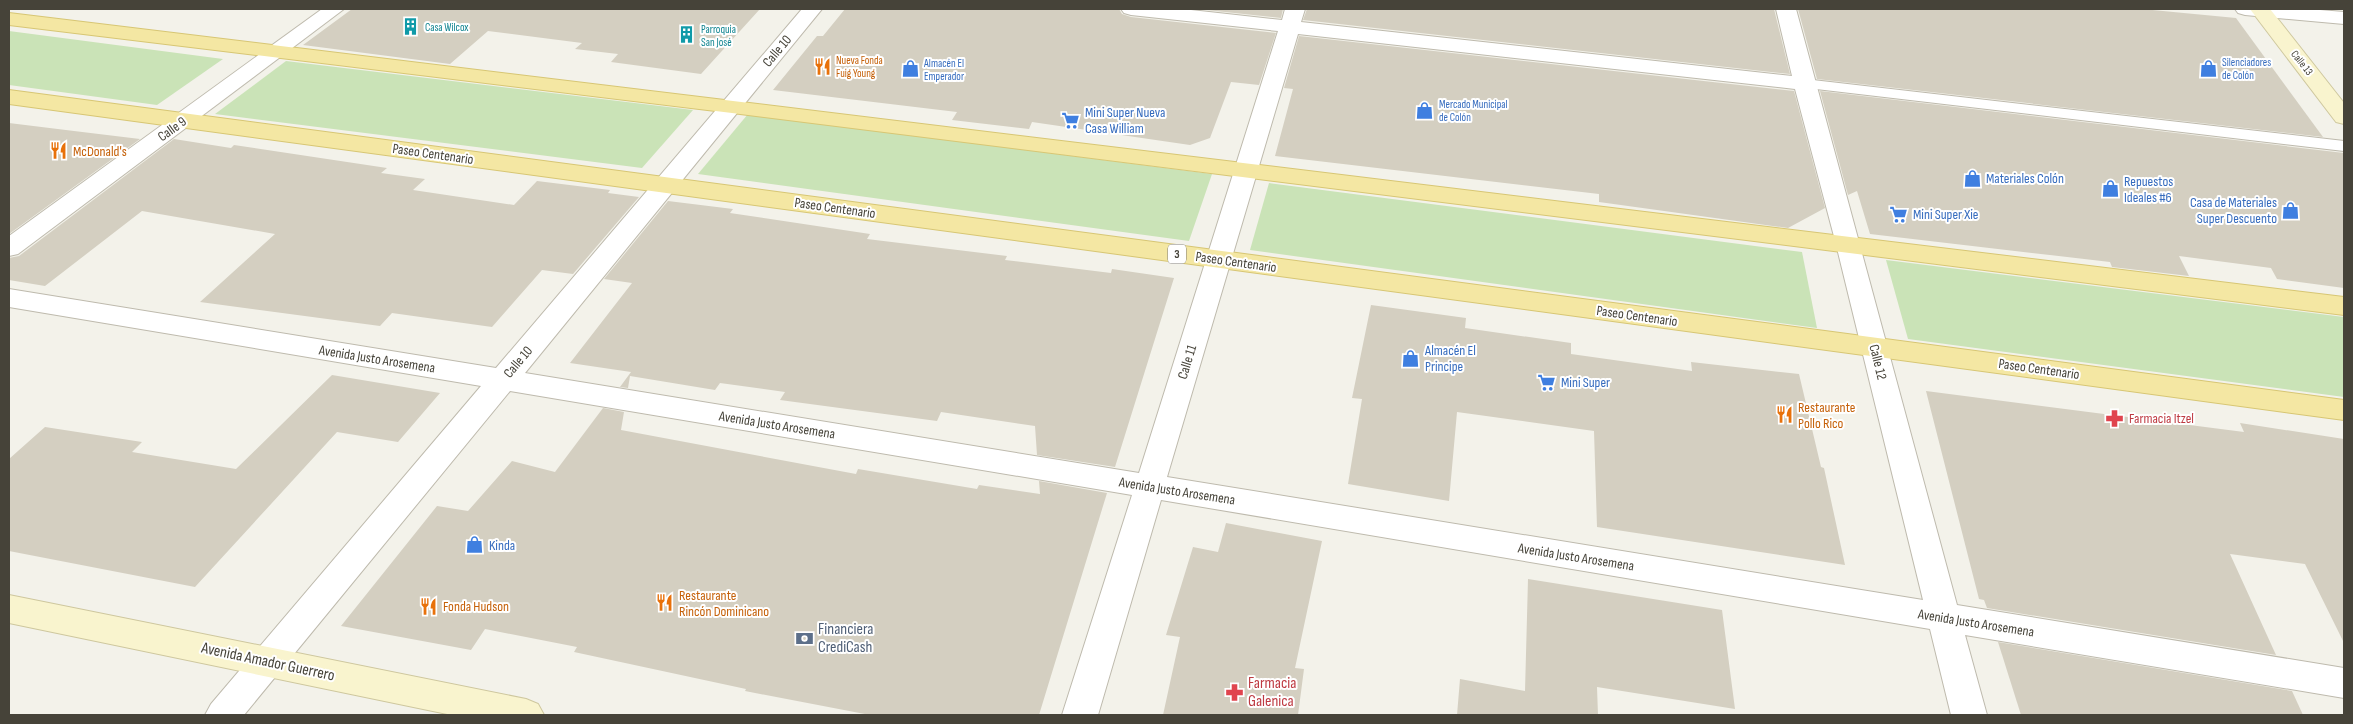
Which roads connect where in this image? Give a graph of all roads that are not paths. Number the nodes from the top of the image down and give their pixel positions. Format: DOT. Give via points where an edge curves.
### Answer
graph roads {
  1 [pos="334,9"];
  2 [pos="812,9"];
  3 [pos="1131,9"];
  4 [pos="1786,9"];
  5 [pos="2256,9"];
  6 [pos="1292,18"];
  7 [pos="2344,18"];
  8 [pos="9,19"];
  9 [pos="274,52"];
  10 [pos="1804,84"];
  11 [pos="9,97"];
  12 [pos="732,106"];
  13 [pos="2344,116"];
  14 [pos="183,120"];
  15 [pos="2344,146"];
  16 [pos="1246,169"];
  17 [pos="665,185"];
  18 [pos="1848,244"];
  19 [pos="9,248"];
  20 [pos="1218,259"];
  21 [pos="9,298"];
  22 [pos="2344,306"];
  23 [pos="1874,348"];
  24 [pos="503,380"];
  25 [pos="2344,410"];
  26 [pos="1150,486"];
  27 [pos="9,609"];
  28 [pos="1944,617"];
  29 [pos="267,662"];
  30 [pos="2344,683"];
  31 [pos="223,715"];
  32 [pos="526,715"];
  33 [pos="1080,715"];
  34 [pos="1969,715"];
  1 -- 9 [label="street, Calle 9"];
  2 -- 12 [label="street, Calle 10"];
  3 -- 6 [label="street"];
  4 -- 10 [label="street, Calle 12"];
  5 -- 7 [label="street"];
  5 -- 13 [label="main road, Calle 13"];
  6 -- 10 [label="street"];
  6 -- 16 [label="street, Calle 11"];
  8 -- 9 [label="main road"];
  9 -- 12 [label="main road"];
  9 -- 14 [label="street, Calle 9"];
  10 -- 15 [label="lane"];
  10 -- 18 [label="street, Calle 12"];
  11 -- 14 [label="main road, Paseo Centenario / 3"];
  12 -- 16 [label="main road"];
  12 -- 17 [label="street, Calle 10"];
  14 -- 17 [label="main road, Paseo Centenario / 3"];
  14 -- 19 [label="street, Calle 9"];
  16 -- 18 [label="main road"];
  16 -- 20 [label="street, Calle 11"];
  17 -- 20 [label="main road, Paseo Centenario / 3"];
  17 -- 24 [label="street, Calle 10"];
  18 -- 22 [label="main road"];
  18 -- 23 [label="street, Calle 12"];
  20 -- 23 [label="main road, Paseo Centenario / 3"];
  20 -- 26 [label="street, Calle 11"];
  21 -- 24 [label="street, Avenida Justo Arosemena"];
  23 -- 25 [label="main road, Paseo Centenario / 3"];
  23 -- 28 [label="street, Calle 12"];
  24 -- 26 [label="street, Avenida Justo Arosemena"];
  24 -- 29 [label="street, Calle 10"];
  26 -- 28 [label="street, Avenida Justo Arosemena"];
  26 -- 33 [label="street, Calle 11"];
  27 -- 29 [label="main road, Avenida Amador Guerrero"];
  28 -- 30 [label="street, Avenida Justo Arosemena"];
  28 -- 34 [label="street, Calle 12"];
  29 -- 31 [label="street, Calle 10"];
  29 -- 32 [label="main road, Avenida Amador Guerrero"];
}
